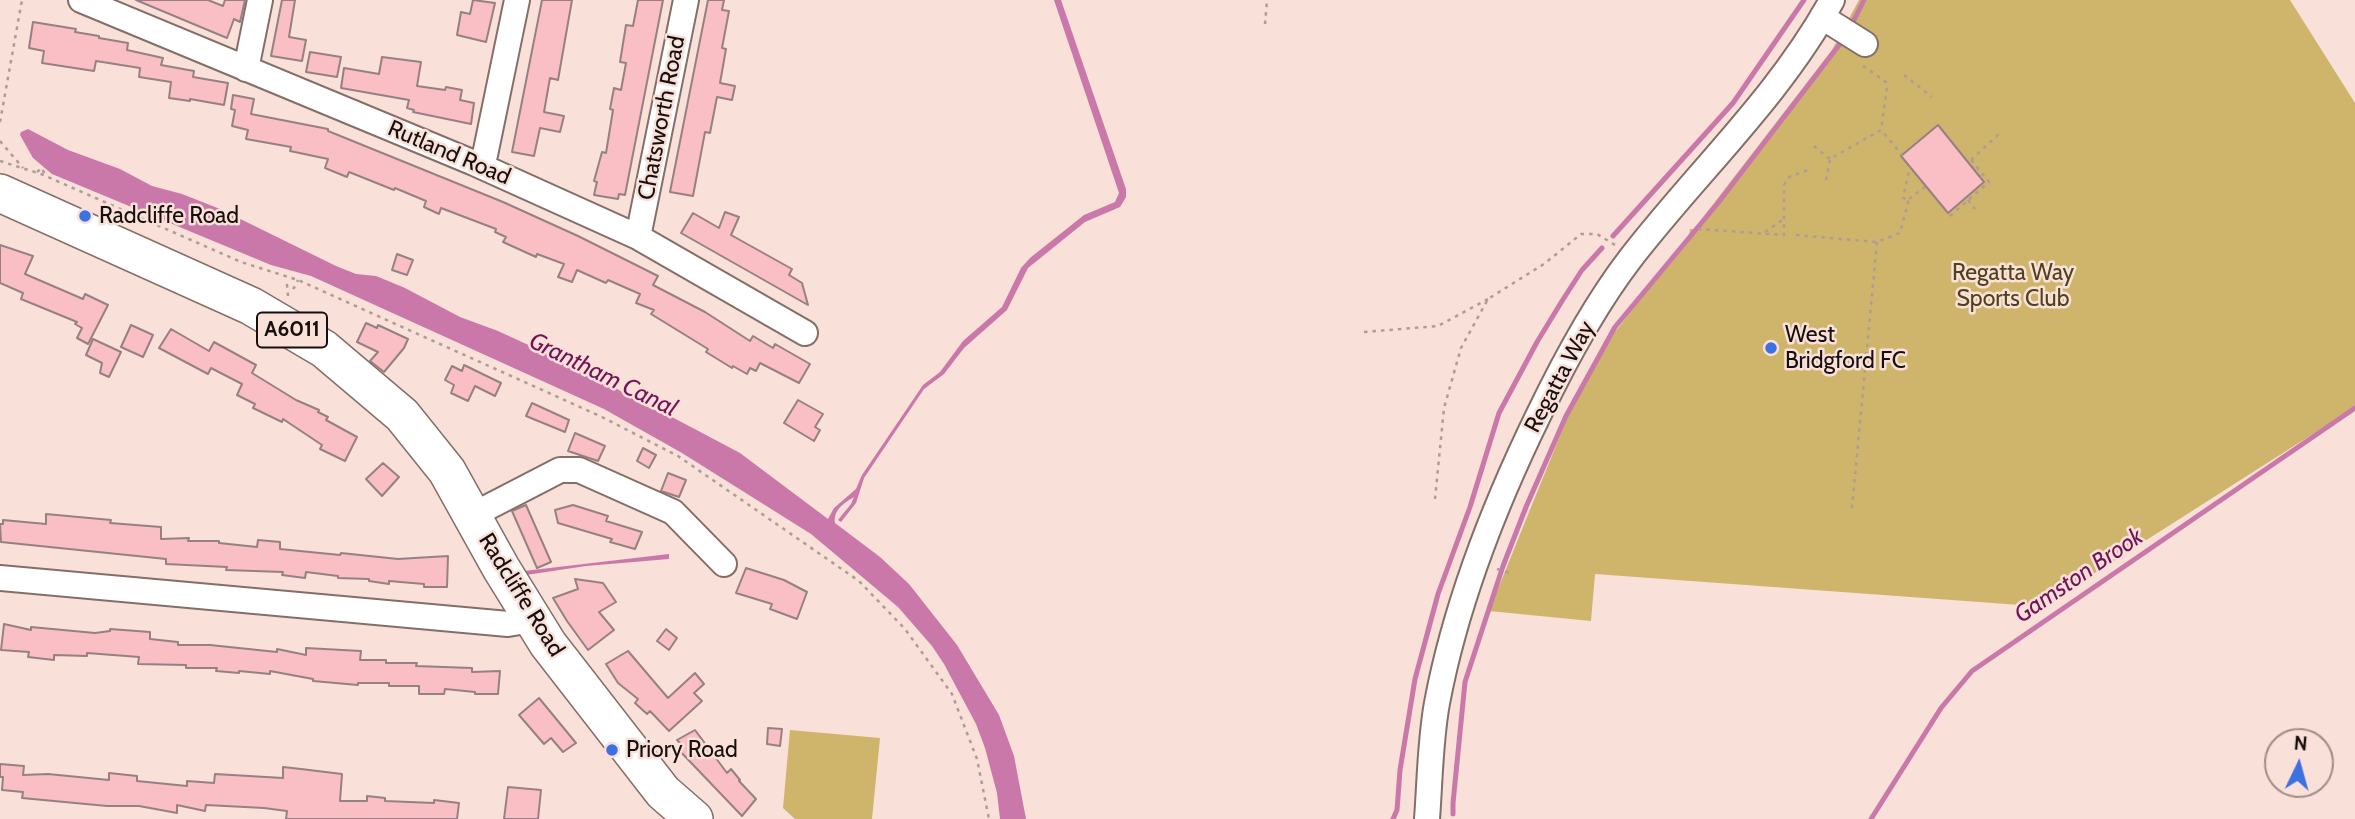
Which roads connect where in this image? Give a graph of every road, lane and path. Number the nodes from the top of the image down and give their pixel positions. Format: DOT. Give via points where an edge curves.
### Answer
graph roads {
  1 [pos="22,0"];
  2 [pos="81,0"];
  3 [pos="260,0"];
  4 [pos="517,0"];
  5 [pos="686,0"];
  6 [pos="1267,0"];
  7 [pos="1827,8"];
  8 [pos="1265,24"];
  9 [pos="1855,43"];
  10 [pos="247,69"];
  11 [pos="1904,75"];
  12 [pos="1932,97"];
  13 [pos="0,122"];
  14 [pos="1881,130"];
  15 [pos="2001,132"];
  16 [pos="0,141"];
  17 [pos="1814,146"];
  18 [pos="1902,155"];
  19 [pos="1968,156"];
  20 [pos="1830,159"];
  21 [pos="1971,160"];
  22 [pos="0,161"];
  23 [pos="474,163"];
  24 [pos="1910,167"];
  25 [pos="1808,170"];
  26 [pos="12,180"];
  27 [pos="1826,180"];
  28 [pos="1926,186"];
  29 [pos="1909,199"];
  30 [pos="1968,200"];
  31 [pos="1975,209"];
  32 [pos="1950,216"];
  33 [pos="1785,218"];
  34 [pos="1698,229"];
  35 [pos="1763,234"];
  36 [pos="1796,235"];
  37 [pos="638,237"];
  38 [pos="1877,242"];
  39 [pos="1622,249"];
  40 [pos="298,280"];
  41 [pos="1488,299"];
  42 [pos="289,303"];
  43 [pos="1364,332"];
  44 [pos="805,333"];
  45 [pos="1435,499"];
  46 [pos="1852,508"];
  47 [pos="473,515"];
  48 [pos="724,564"];
  49 [pos="1504,572"];
  50 [pos="1513,574"];
  51 [pos="0,578"];
  52 [pos="533,620"];
  53 [pos="595,704"];
  54 [pos="694,819"];
  55 [pos="717,819"];
  56 [pos="989,819"];
  57 [pos="1427,819"];
  1 -- 13 [label="path"];
  2 -- 10 [label="street, Rutland Road"];
  3 -- 10 [label="street"];
  4 -- 23 [label="street" via="485,155"];
  5 -- 37 [label="street, Chatsworth Road"];
  6 -- 8 [label="path"];
  7 -- 9 [label="street"];
  7 -- 57 [label="street, Regatta Way" via="1739,133 1632,257 1566,358 1511,472 1464,595 1437,705"];
  9 -- 14 [label="path" via="1886,82"];
  10 -- 23 [label="street, Rutland Road"];
  11 -- 12 [label="path"];
  14 -- 18 [label="path"];
  14 -- 20 [label="path"];
  15 -- 21 [label="path"];
  16 -- 26 [label="path"];
  17 -- 20 [label="path"];
  19 -- 21 [label="path"];
  20 -- 27 [label="path"];
  21 -- 30 [label="path" via="1989,182"];
  22 -- 26 [label="path"];
  23 -- 37 [label="street, Rutland Road"];
  24 -- 29 [label="path" via="1903,198"];
  25 -- 33 [label="path" via="1789,177 1784,185"];
  26 -- 40 [label="path" via="42,168 45,176 242,262"];
  26 -- 47 [label="highway, Radcliffe Road / A6011" via="324,349 402,415 447,471"];
  28 -- 29 [label="path"];
  29 -- 38 [label="path" via="1900,233"];
  30 -- 31 [label="path"];
  30 -- 32 [label="path"];
  33 -- 35 [label="path"];
  33 -- 35 [label="path" via="1784,235"];
  34 -- 35 [label="path"];
  36 -- 38 [label="path"];
  37 -- 44 [label="street, Rutland Road"];
  38 -- 46 [label="path"];
  39 -- 41 [label="path" via="1597,234 1581,234"];
  40 -- 42 [label="path" via="295,288 287,285"];
  40 -- 56 [label="path" via="675,454 859,582 905,629 951,694 977,759"];
  41 -- 43 [label="path" via="1438,326"];
  41 -- 45 [label="path" via="1461,348 1444,408"];
  47 -- 48 [label="street" via="560,470 579,470 673,512"];
  47 -- 52 [label="highway, Radcliffe Road / A6011"];
  49 -- 50 [label="path"];
  51 -- 52 [label="street" via="508,624"];
  52 -- 53 [label="highway, Radcliffe Road / A6011"];
  53 -- 54 [label="highway, Radcliffe Road / A6011" via="663,792"];
  53 -- 55 [label="highway, Radcliffe Road / A6011"];
}
